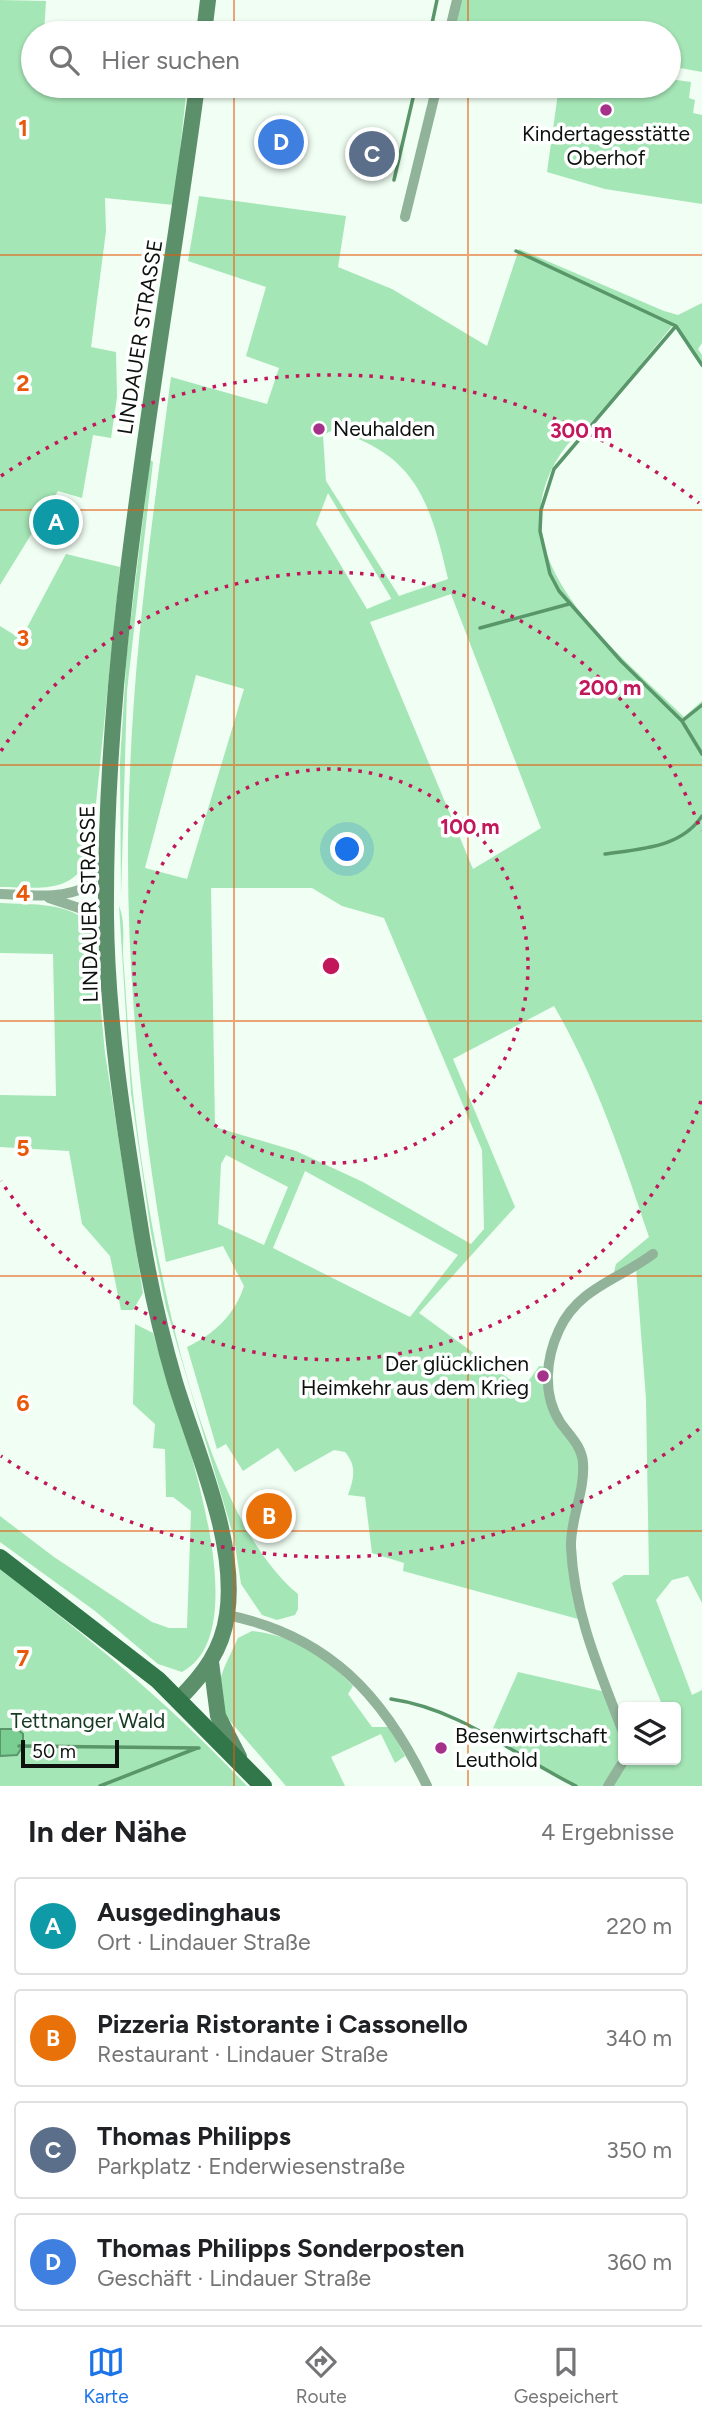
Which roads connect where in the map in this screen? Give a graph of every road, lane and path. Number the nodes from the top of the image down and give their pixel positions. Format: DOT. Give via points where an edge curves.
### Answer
graph roads {
  1 [pos="208,0"];
  2 [pos="457,0"];
  3 [pos="205,21"];
  4 [pos="452,21"];
  5 [pos="195,98"];
  6 [pos="435,98"];
  7 [pos="405,217"];
  8 [pos="107,841"];
  9 [pos="0,894"];
  10 [pos="47,897"];
  11 [pos="106,917"];
  12 [pos="653,1254"];
  13 [pos="0,1558"];
  14 [pos="227,1615"];
  15 [pos="211,1662"];
  16 [pos="179,1699"];
  17 [pos="618,1719"];
  18 [pos="240,1759"];
  19 [pos="621,1765"];
  20 [pos="264,1786"];
  21 [pos="427,1786"];
  22 [pos="608,1786"];
  1 -- 3 [label="main road"];
  2 -- 4 [label="street"];
  5 -- 8 [label="main road, LINDAUER STRASSE" via="127,568"];
  6 -- 7 [label="street"];
  8 -- 10 [label="street" via="100,870 89,886"];
  8 -- 11 [label="main road, LINDAUER STRASSE"];
  9 -- 10 [label="street"];
  10 -- 11 [label="street"];
  11 -- 14 [label="main road, LINDAUER STRASSE" via="120,1090 149,1280 220,1533 228,1582"];
  12 -- 17 [label="street" via="577,1303 558,1332 549,1361 551,1406 577,1444 583,1463 571,1545 576,1591 587,1637"];
  13 -- 16 [label="main road" via="90,1624"];
  14 -- 15 [label="main road, LINDAUER STRASSE"];
  14 -- 21 [label="street" via="295,1635 338,1663 386,1716"];
  15 -- 16 [label="main road, LINDAUER STRASSE"];
  15 -- 18 [label="main road" via="218,1716"];
  16 -- 18 [label="main road"];
  18 -- 20 [label="main road"];
  19 -- 22 [label="street"];
}
